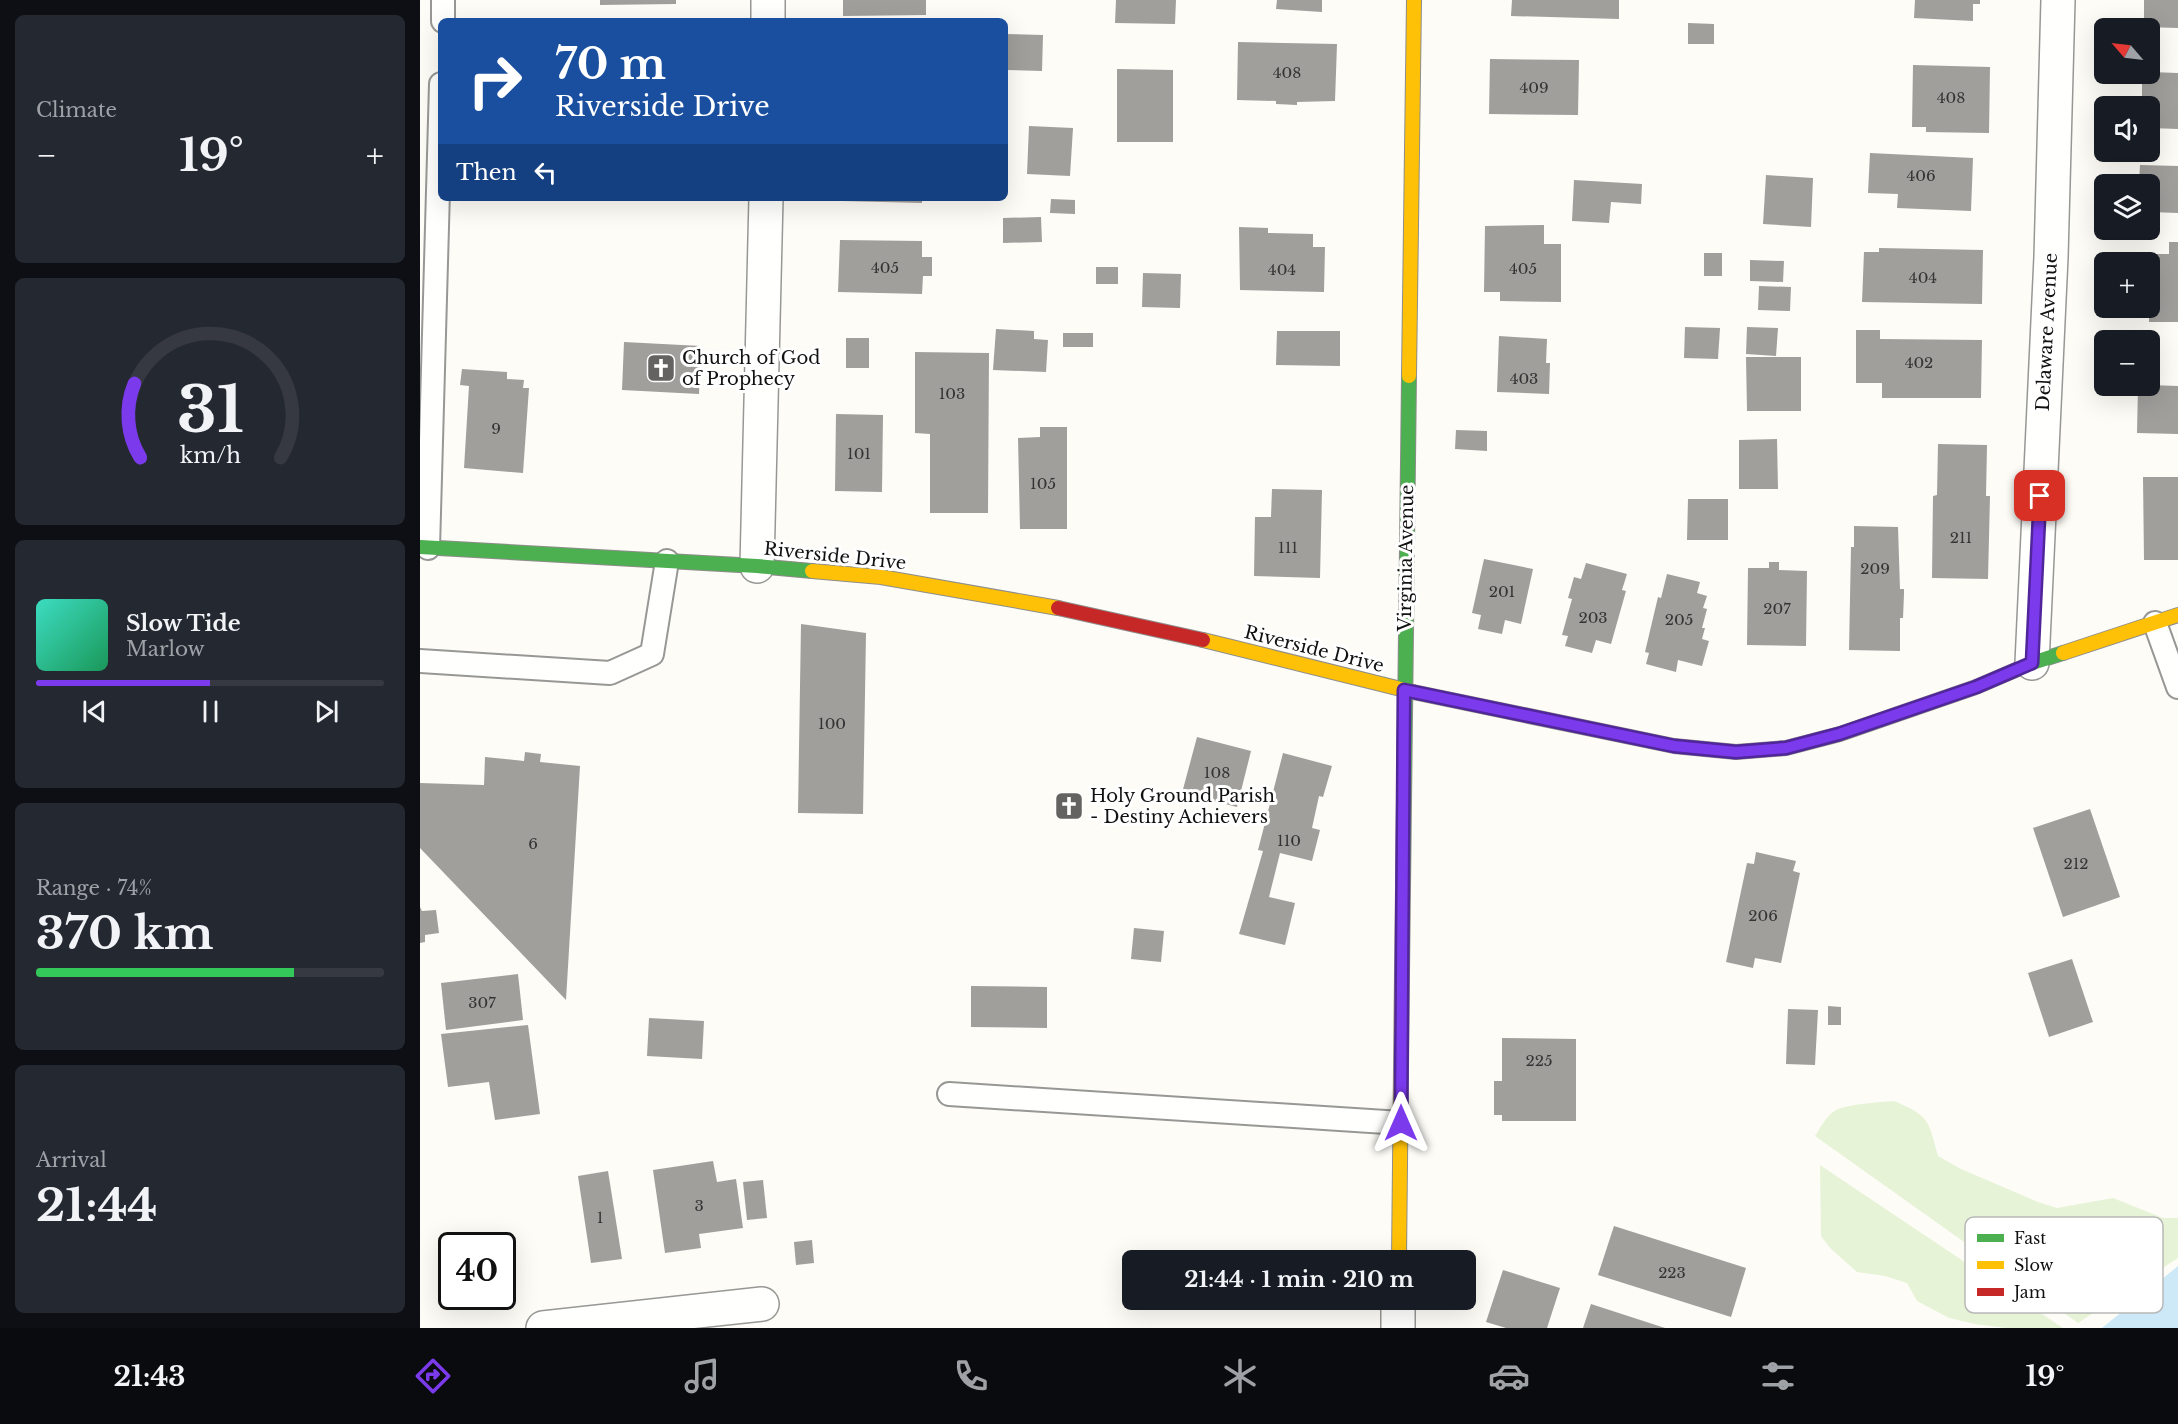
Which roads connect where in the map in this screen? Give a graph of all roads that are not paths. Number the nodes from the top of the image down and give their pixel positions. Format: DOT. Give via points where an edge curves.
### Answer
graph roads {
  1 [pos="443,0"];
  2 [pos="768,0"];
  3 [pos="1414,0"];
  4 [pos="2058,0"];
  5 [pos="443,18"];
  6 [pos="768,18"];
  7 [pos="438,166"];
  8 [pos="766,201"];
  9 [pos="424,548"];
  10 [pos="666,561"];
  11 [pos="757,566"];
  12 [pos="2178,615"];
  13 [pos="2155,623"];
  14 [pos="420,661"];
  15 [pos="2032,663"];
  16 [pos="2178,687"];
  17 [pos="1404,690"];
  18 [pos="949,1094"];
  19 [pos="1401,1123"];
  20 [pos="1399,1250"];
  21 [pos="762,1304"];
  22 [pos="1398,1310"];
  23 [pos="543,1328"];
  24 [pos="1398,1328"];
  1 -- 5 [label="lane"];
  2 -- 6 [label="street"];
  3 -- 17 [label="street, Virginia Avenue"];
  4 -- 15 [label="street, Delaware Avenue" via="2051,257"];
  7 -- 9 [label="lane"];
  8 -- 11 [label="street"];
  9 -- 10 [label="street, Riverside Drive"];
  10 -- 11 [label="street, Riverside Drive"];
  10 -- 14 [label="lane" via="652,654 610,673"];
  11 -- 17 [label="street, Riverside Drive" via="881,577 978,593 1203,640"];
  12 -- 13 [label="street, Riverside Drive"];
  13 -- 15 [label="street, Riverside Drive"];
  13 -- 16 [label="lane"];
  15 -- 17 [label="street, Riverside Drive" via="1976,687 1839,734 1786,748 1736,752 1674,746"];
  17 -- 19 [label="street, Virginia Avenue"];
  18 -- 19 [label="lane"];
  19 -- 20 [label="street, Virginia Avenue"];
  21 -- 23 [label="street"];
  22 -- 24 [label="street"];
}
